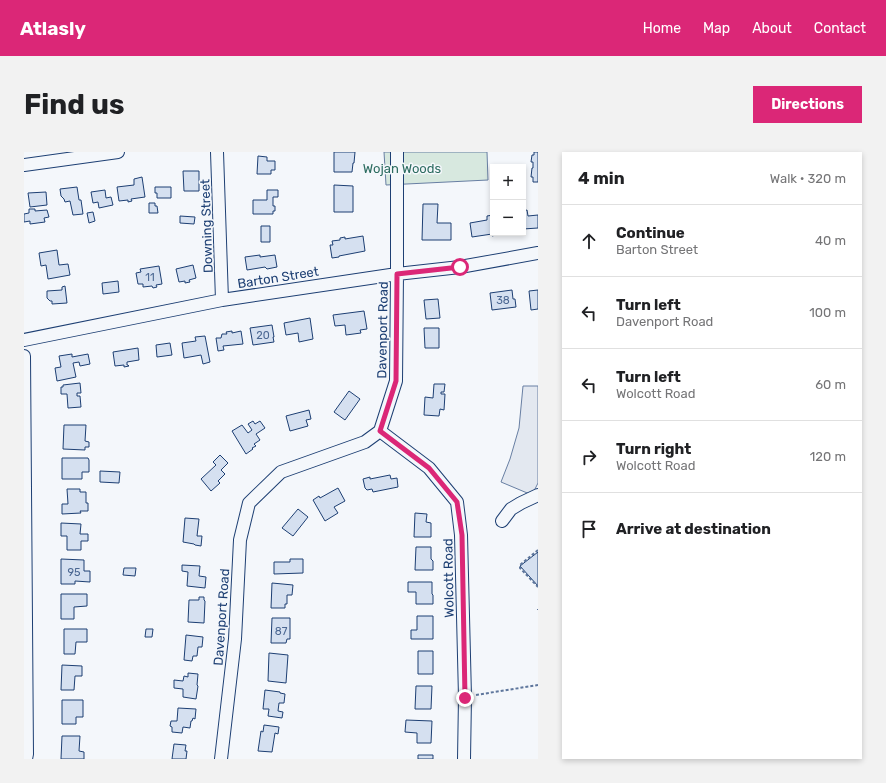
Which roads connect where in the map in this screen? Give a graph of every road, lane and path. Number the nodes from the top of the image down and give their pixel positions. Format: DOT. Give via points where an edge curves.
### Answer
graph roads {
  1 [pos="118,152"];
  2 [pos="217,152"];
  3 [pos="397,152"];
  4 [pos="24,165"];
  5 [pos="538,253"];
  6 [pos="397,274"];
  7 [pos="222,300"];
  8 [pos="24,340"];
  9 [pos="24,356"];
  10 [pos="380,431"];
  11 [pos="538,495"];
  12 [pos="502,520"];
  13 [pos="538,550"];
  14 [pos="538,587"];
  15 [pos="538,685"];
  16 [pos="465,698"];
  17 [pos="26,759"];
  18 [pos="221,759"];
  19 [pos="464,759"];
  1 -- 4 [label="street"];
  2 -- 7 [label="street, Downing Street"];
  3 -- 6 [label="street, Davenport Road"];
  5 -- 6 [label="street, Barton Street" via="460,267"];
  6 -- 7 [label="street, Barton Street"];
  6 -- 10 [label="street, Davenport Road" via="396,381"];
  7 -- 8 [label="street, Barton Street"];
  9 -- 17 [label="street"];
  10 -- 16 [label="street, Wolcott Road" via="429,468 457,502 462,535"];
  10 -- 18 [label="street, Davenport Road" via="365,442 281,472 249,503 240,540 235,639"];
  11 -- 12 [label="street" via="511,509"];
  13 -- 14 [label="path" via="520,565"];
  15 -- 16 [label="path"];
  16 -- 19 [label="street, Wolcott Road"];
}
